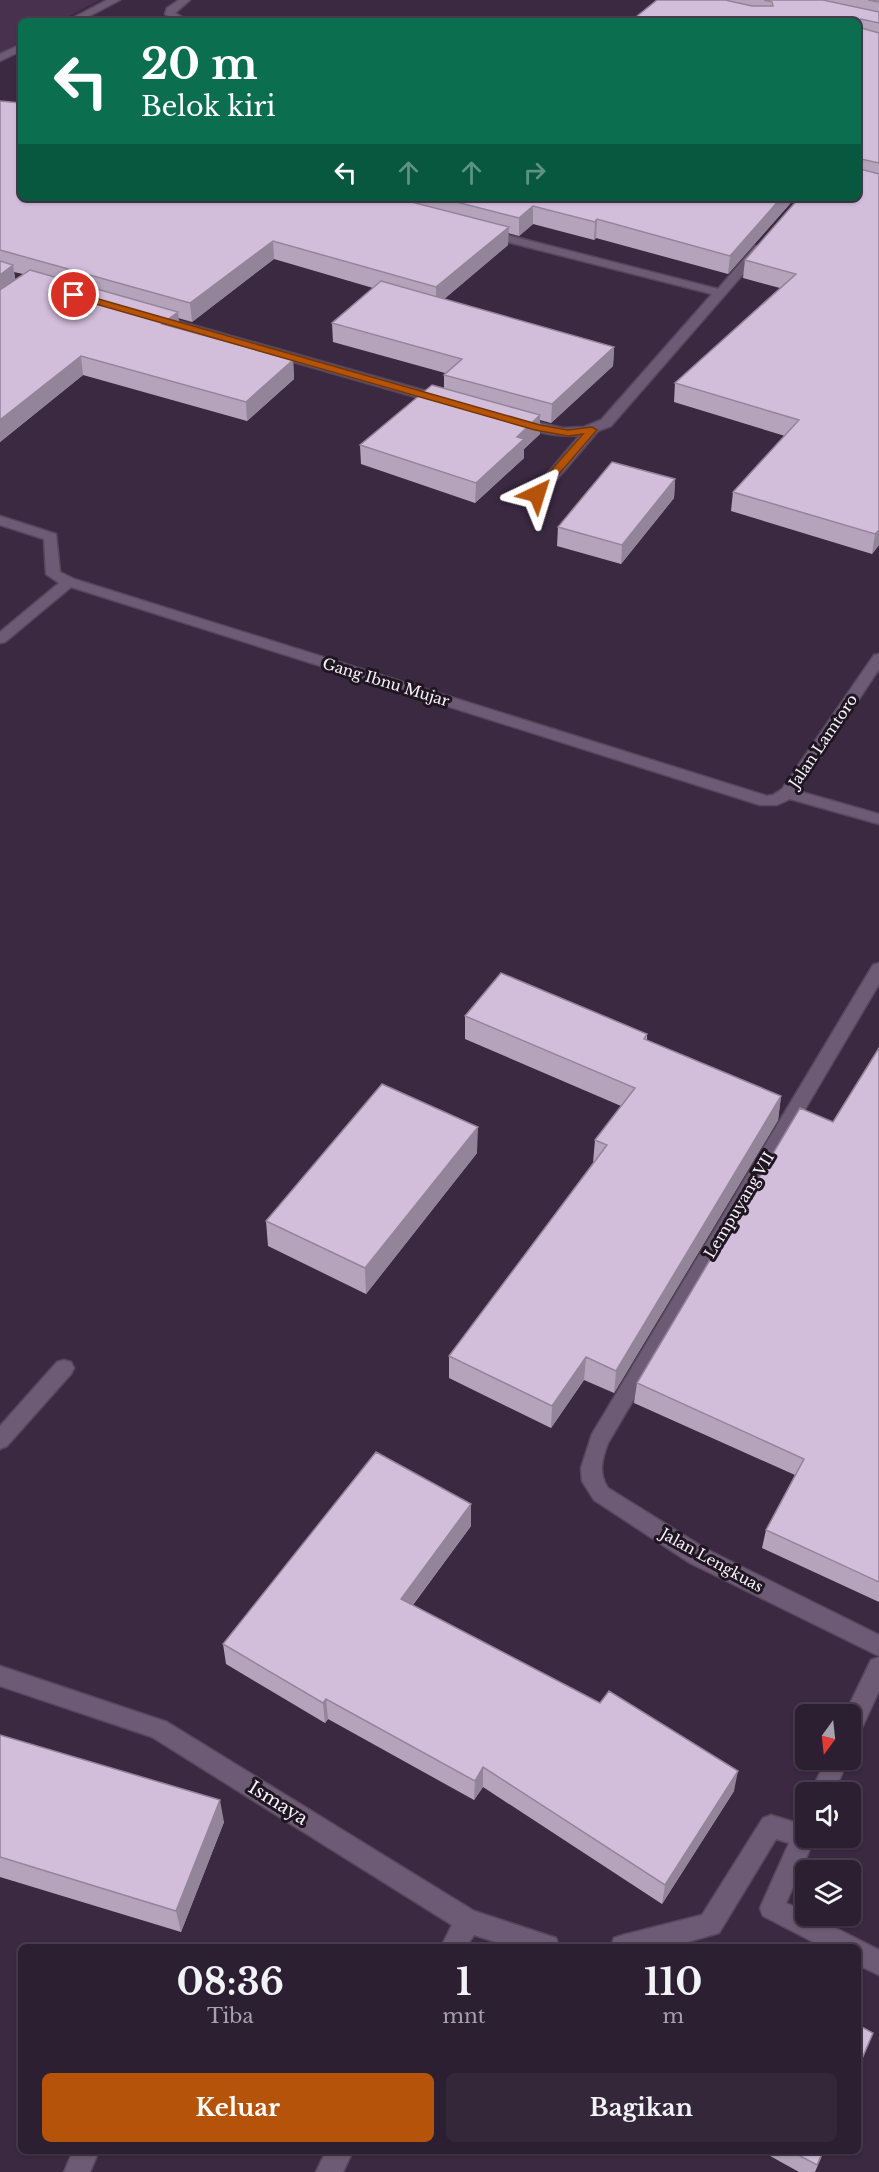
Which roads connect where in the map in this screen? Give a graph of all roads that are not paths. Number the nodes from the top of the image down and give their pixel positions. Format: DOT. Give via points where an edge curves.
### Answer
graph roads {
  1 [pos="115,0"];
  2 [pos="185,0"];
  3 [pos="78,18"];
  4 [pos="178,18"];
  5 [pos="18,49"];
  6 [pos="0,58"];
  7 [pos="471,230"];
  8 [pos="766,241"];
  9 [pos="721,293"];
  10 [pos="143,315"];
  11 [pos="460,405"];
  12 [pos="505,418"];
  13 [pos="592,430"];
  14 [pos="537,494"];
  15 [pos="0,520"];
  16 [pos="69,582"];
  17 [pos="0,639"];
  18 [pos="879,658"];
  19 [pos="788,793"];
  20 [pos="879,819"];
  21 [pos="879,969"];
  22 [pos="64,1368"];
  23 [pos="0,1440"];
  24 [pos="599,1440"];
  25 [pos="879,1646"];
  26 [pos="879,1667"];
  27 [pos="0,1676"];
  28 [pos="861,1705"];
  29 [pos="795,1831"];
  30 [pos="797,1848"];
  31 [pos="468,1920"];
  32 [pos="455,1944"];
  33 [pos="538,1944"];
  34 [pos="635,1944"];
  35 [pos="842,1944"];
  36 [pos="861,1954"];
  37 [pos="879,1963"];
  38 [pos="85,2154"];
  39 [pos="338,2154"];
  40 [pos="77,2172"];
  41 [pos="329,2172"];
  1 -- 3 [label="street"];
  2 -- 4 [label="street" via="171,10 170,14"];
  5 -- 6 [label="street"];
  7 -- 9 [label="street"];
  8 -- 9 [label="street"];
  9 -- 13 [label="street" via="606,423"];
  10 -- 11 [label="street"];
  12 -- 13 [label="street" via="568,433"];
  13 -- 14 [label="street"];
  15 -- 16 [label="street" via="51,537 53,574"];
  16 -- 17 [label="street"];
  16 -- 19 [label="street, Gang Ibnu Mujar" via="765,801"];
  18 -- 19 [label="street, Jalan Lamtoro"];
  19 -- 20 [label="street"];
  21 -- 24 [label="street, Lempuyang VII"];
  22 -- 23 [label="street"];
  24 -- 25 [label="street, Jalan Lengkuas" via="590,1466 601,1494 698,1556"];
  26 -- 28 [label="street"];
  27 -- 31 [label="street, Ismaya" via="159,1729"];
  29 -- 34 [label="street" via="771,1826 710,1926"];
  30 -- 35 [label="street" via="771,1908"];
  31 -- 32 [label="street"];
  31 -- 33 [label="street, Ismaya"];
  36 -- 37 [label="street"];
  38 -- 40 [label="street"];
  39 -- 41 [label="street"];
}
